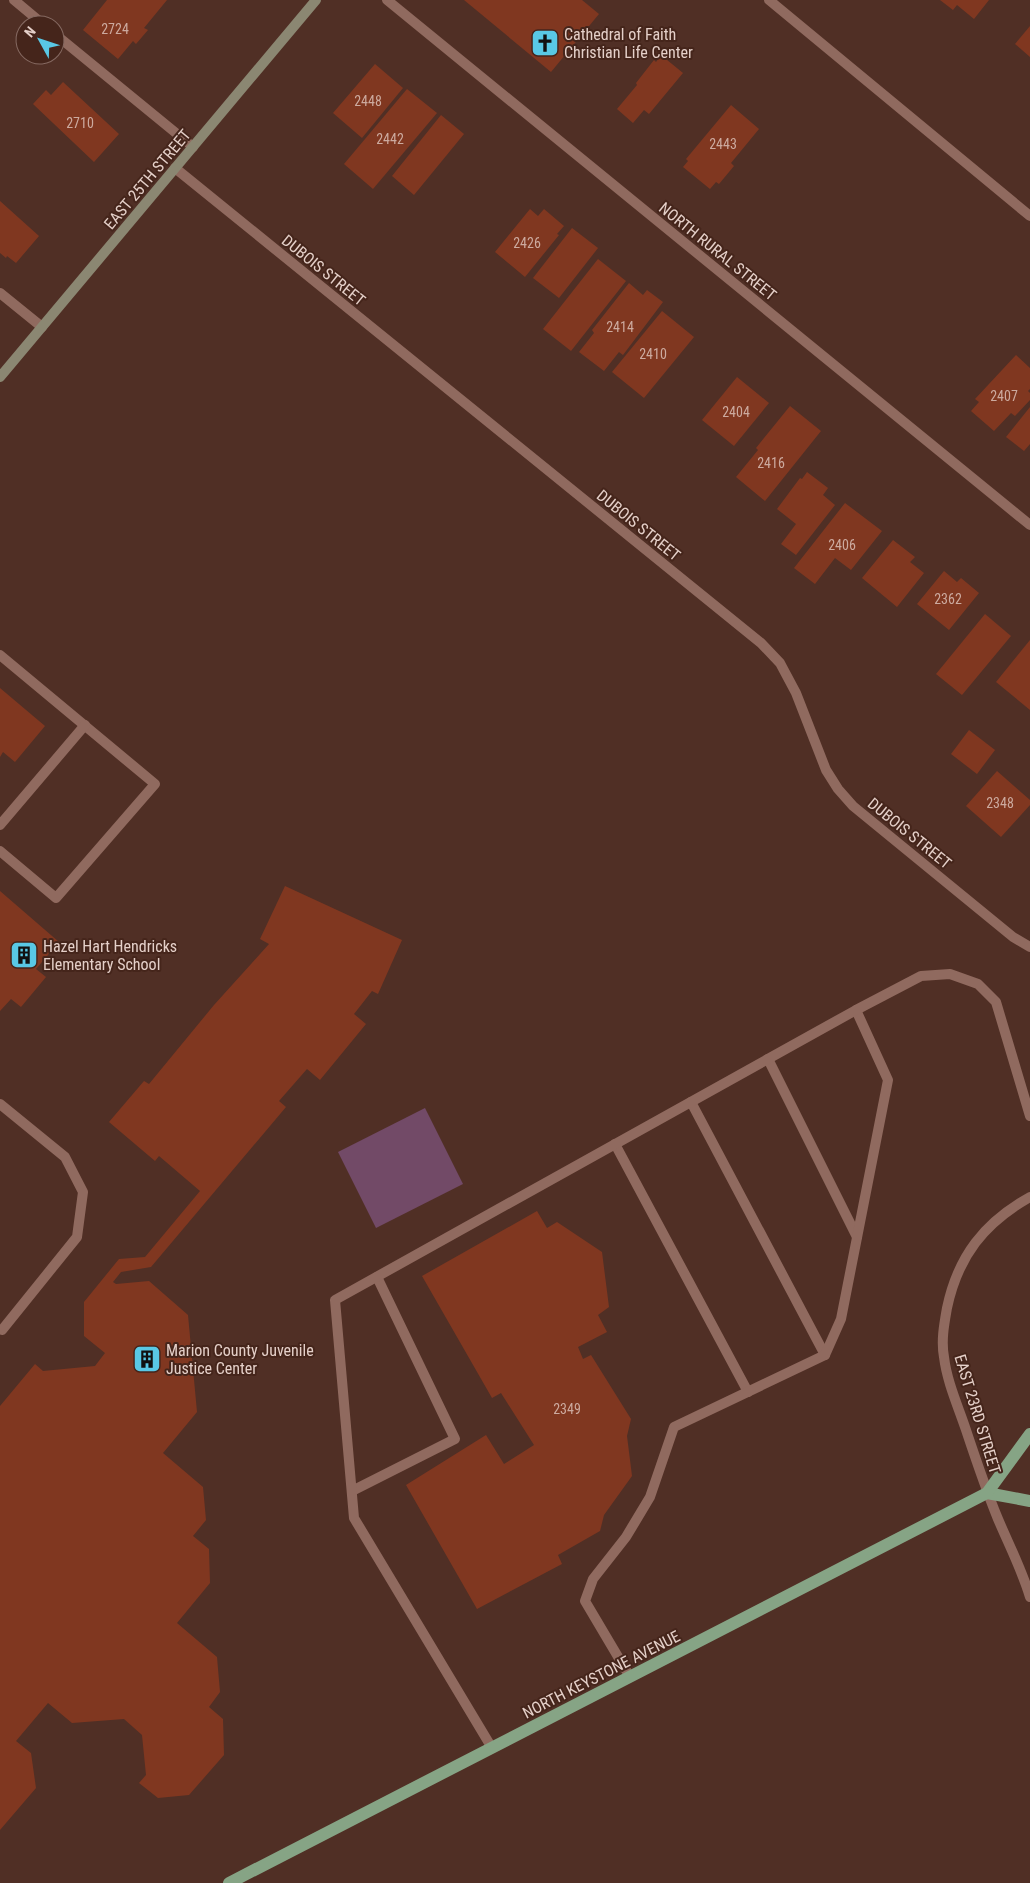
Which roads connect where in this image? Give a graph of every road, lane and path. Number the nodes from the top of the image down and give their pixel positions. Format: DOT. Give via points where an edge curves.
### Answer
graph roads {
  1 [pos="14,0"];
  2 [pos="316,0"];
  3 [pos="387,0"];
  4 [pos="769,0"];
  5 [pos="32,15"];
  6 [pos="65,42"];
  7 [pos="193,148"];
  8 [pos="175,168"];
  9 [pos="1030,216"];
  10 [pos="0,293"];
  11 [pos="42,327"];
  12 [pos="0,377"];
  13 [pos="1030,525"];
  14 [pos="0,655"];
  15 [pos="85,725"];
  16 [pos="0,825"];
  17 [pos="0,851"];
  18 [pos="1030,947"];
  19 [pos="856,1010"];
  20 [pos="768,1059"];
  21 [pos="691,1102"];
  22 [pos="0,1104"];
  23 [pos="1030,1116"];
  24 [pos="615,1144"];
  25 [pos="1030,1197"];
  26 [pos="857,1237"];
  27 [pos="377,1277"];
  28 [pos="2,1330"];
  29 [pos="826,1355"];
  30 [pos="748,1392"];
  31 [pos="1030,1434"];
  32 [pos="352,1491"];
  33 [pos="987,1493"];
  34 [pos="1030,1500"];
  35 [pos="1030,1597"];
  36 [pos="630,1677"];
  37 [pos="492,1748"];
  38 [pos="229,1883"];
  1 -- 5 [label="street"];
  2 -- 7 [label="street, EAST 25TH STREET"];
  3 -- 13 [label="street, NORTH RURAL STREET"];
  4 -- 9 [label="street"];
  6 -- 7 [label="street"];
  7 -- 8 [label="street, EAST 25TH STREET"];
  8 -- 11 [label="street, EAST 25TH STREET"];
  8 -- 18 [label="street, DUBOIS STREET" via="761,643 780,663 796,693 826,770 853,806 1013,937"];
  10 -- 11 [label="street"];
  11 -- 12 [label="street, EAST 25TH STREET"];
  14 -- 15 [label="street"];
  15 -- 16 [label="street"];
  15 -- 17 [label="street" via="155,784 56,898"];
  19 -- 20 [label="street"];
  19 -- 23 [label="street" via="921,976 950,974 978,984 996,1002"];
  19 -- 26 [label="street" via="888,1080"];
  20 -- 21 [label="street"];
  20 -- 26 [label="street"];
  21 -- 24 [label="street"];
  21 -- 29 [label="street"];
  22 -- 28 [label="street" via="65,1158 84,1192 77,1237"];
  24 -- 27 [label="street"];
  24 -- 30 [label="street"];
  25 -- 33 [label="street, EAST 23RD STREET" via="1002,1216 972,1247 952,1285 943,1327 946,1370"];
  26 -- 29 [label="street" via="841,1319"];
  27 -- 32 [label="street" via="335,1300"];
  27 -- 32 [label="street" via="455,1439"];
  29 -- 30 [label="street"];
  30 -- 36 [label="street" via="674,1427 650,1497 626,1537 593,1579 585,1601"];
  31 -- 33 [label="main road, NORTH KEYSTONE AVENUE"];
  32 -- 37 [label="street" via="354,1518"];
  33 -- 34 [label="main road"];
  33 -- 35 [label="street, EAST 23RD STREET"];
  33 -- 36 [label="main road, NORTH KEYSTONE AVENUE"];
  36 -- 37 [label="main road, NORTH KEYSTONE AVENUE"];
  37 -- 38 [label="main road, NORTH KEYSTONE AVENUE"];
}
